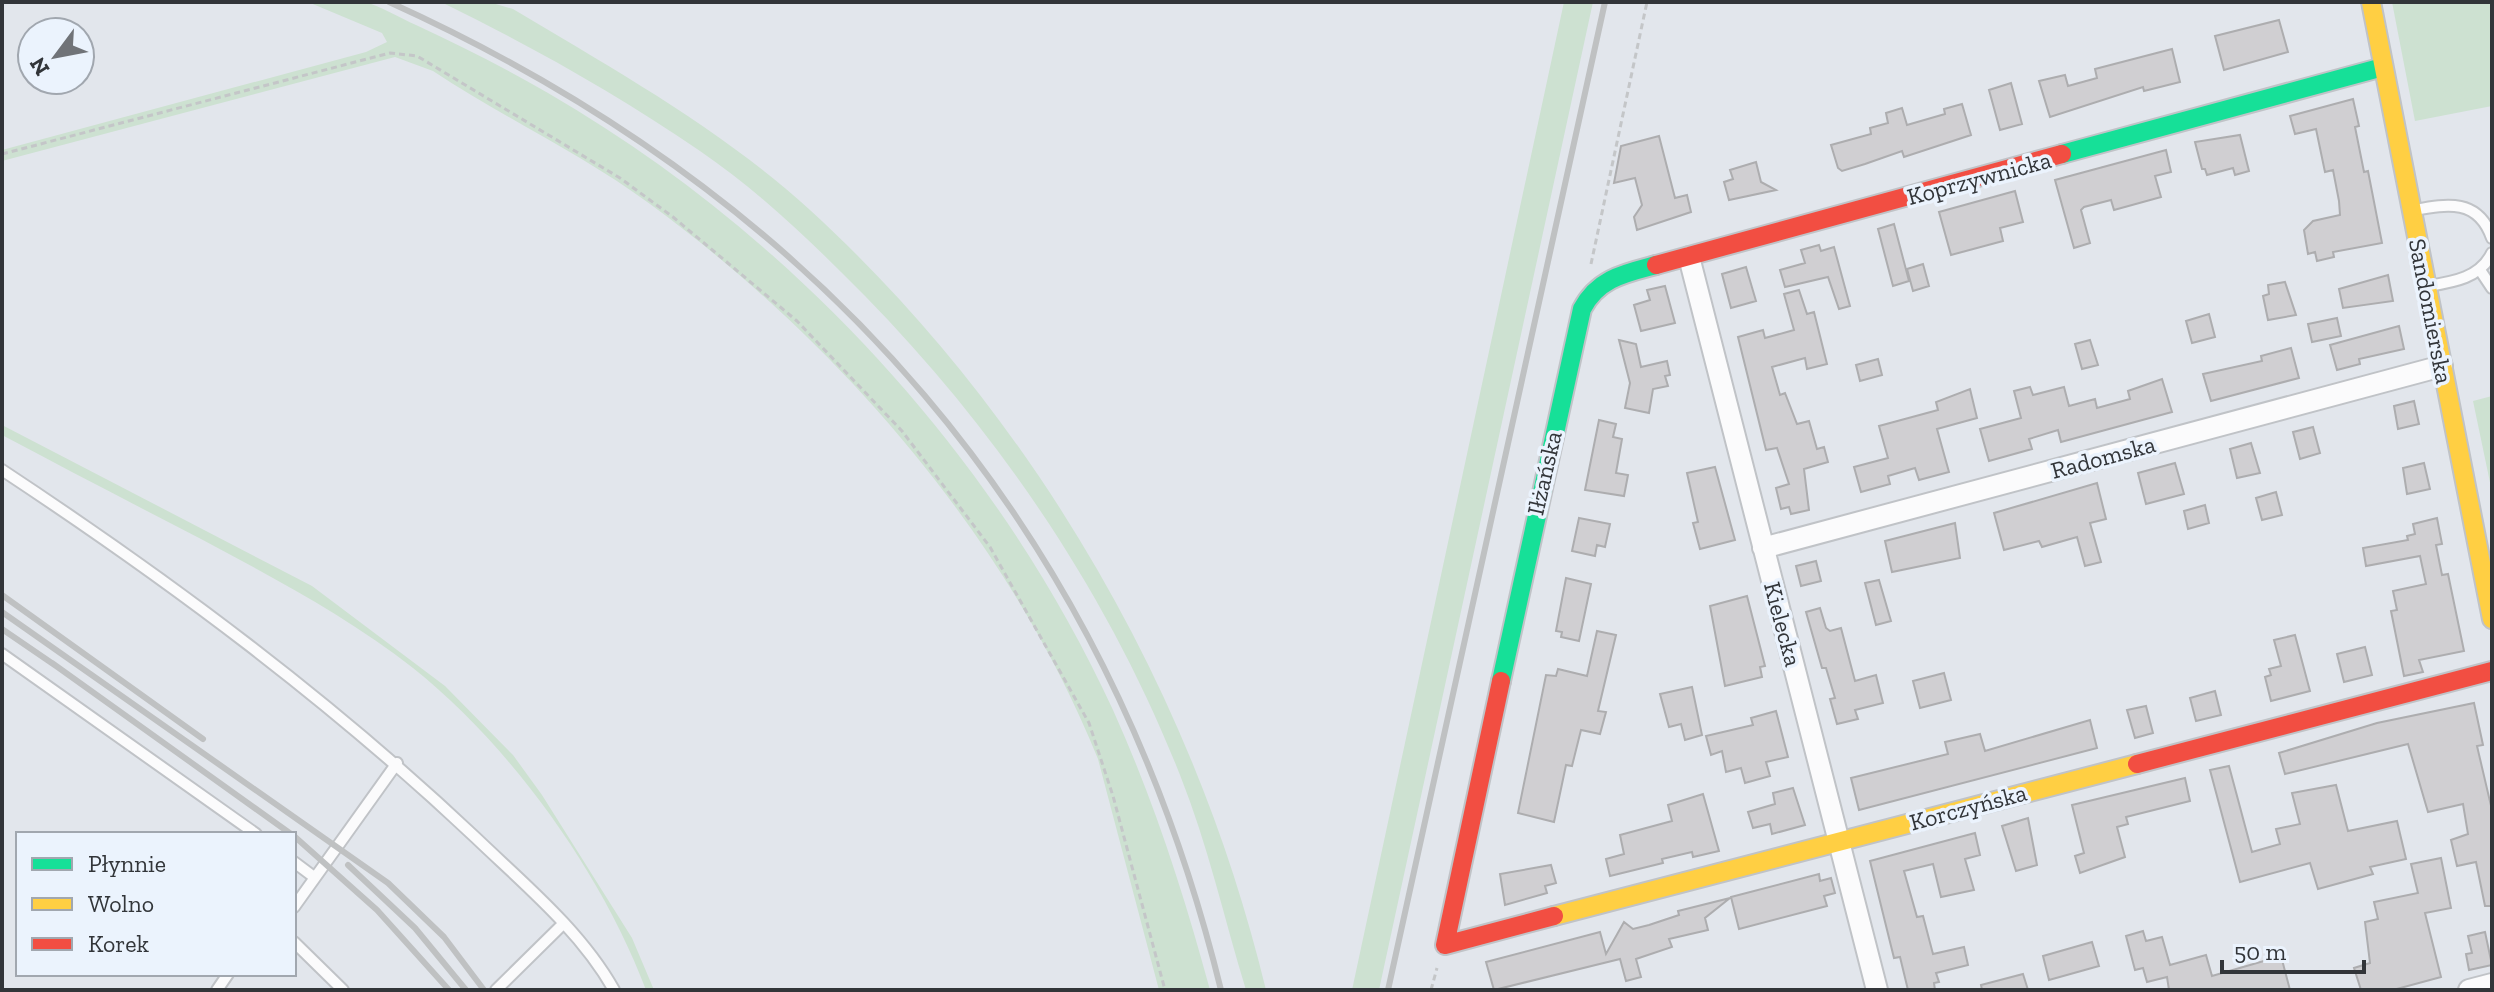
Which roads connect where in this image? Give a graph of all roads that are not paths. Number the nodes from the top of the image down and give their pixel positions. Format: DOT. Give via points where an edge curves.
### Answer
graph roads {
  1 [pos="2371,2"];
  2 [pos="2383,67"];
  3 [pos="2411,211"];
  4 [pos="2492,238"];
  5 [pos="2492,253"];
  6 [pos="1689,257"];
  7 [pos="2480,270"];
  8 [pos="2426,286"];
  9 [pos="2492,288"];
  10 [pos="1583,302"];
  11 [pos="2442,366"];
  12 [pos="2,470"];
  13 [pos="1763,548"];
  14 [pos="2492,619"];
  15 [pos="2,654"];
  16 [pos="2492,671"];
  17 [pos="397,763"];
  18 [pos="253,832"];
  19 [pos="1838,842"];
  20 [pos="296,864"];
  21 [pos="314,877"];
  22 [pos="296,904"];
  23 [pos="563,924"];
  24 [pos="296,944"];
  25 [pos="1445,945"];
  26 [pos="2492,984"];
  27 [pos="343,990"];
  28 [pos="496,990"];
  29 [pos="614,990"];
  30 [pos="1877,990"];
  31 [pos="2469,990"];
  1 -- 2 [label="street, Sandomierska"];
  2 -- 3 [label="street, Sandomierska"];
  2 -- 6 [label="street, Koprzywnicka"];
  3 -- 4 [label="lane" via="2453,203 2475,214"];
  3 -- 8 [label="street, Sandomierska"];
  5 -- 7 [label="lane"];
  6 -- 10 [label="street, Koprzywnicka" via="1615,276"];
  6 -- 13 [label="street, Kielecka"];
  7 -- 8 [label="lane"];
  7 -- 9 [label="lane"];
  8 -- 11 [label="street, Sandomierska"];
  10 -- 25 [label="street, Iłżańska"];
  11 -- 13 [label="street, Radomska"];
  11 -- 14 [label="street, Sandomierska"];
  12 -- 17 [label="lane" via="226,625"];
  13 -- 19 [label="street, Kielecka"];
  15 -- 18 [label="lane"];
  16 -- 19 [label="street, Korczyńska"];
  17 -- 21 [label="lane"];
  17 -- 23 [label="lane"];
  19 -- 25 [label="street, Korczyńska"];
  19 -- 30 [label="street, Kielecka"];
  20 -- 21 [label="lane"];
  21 -- 22 [label="lane"];
  23 -- 28 [label="lane"];
  23 -- 29 [label="lane"];
  24 -- 27 [label="lane"];
  26 -- 31 [label="street"];
}
